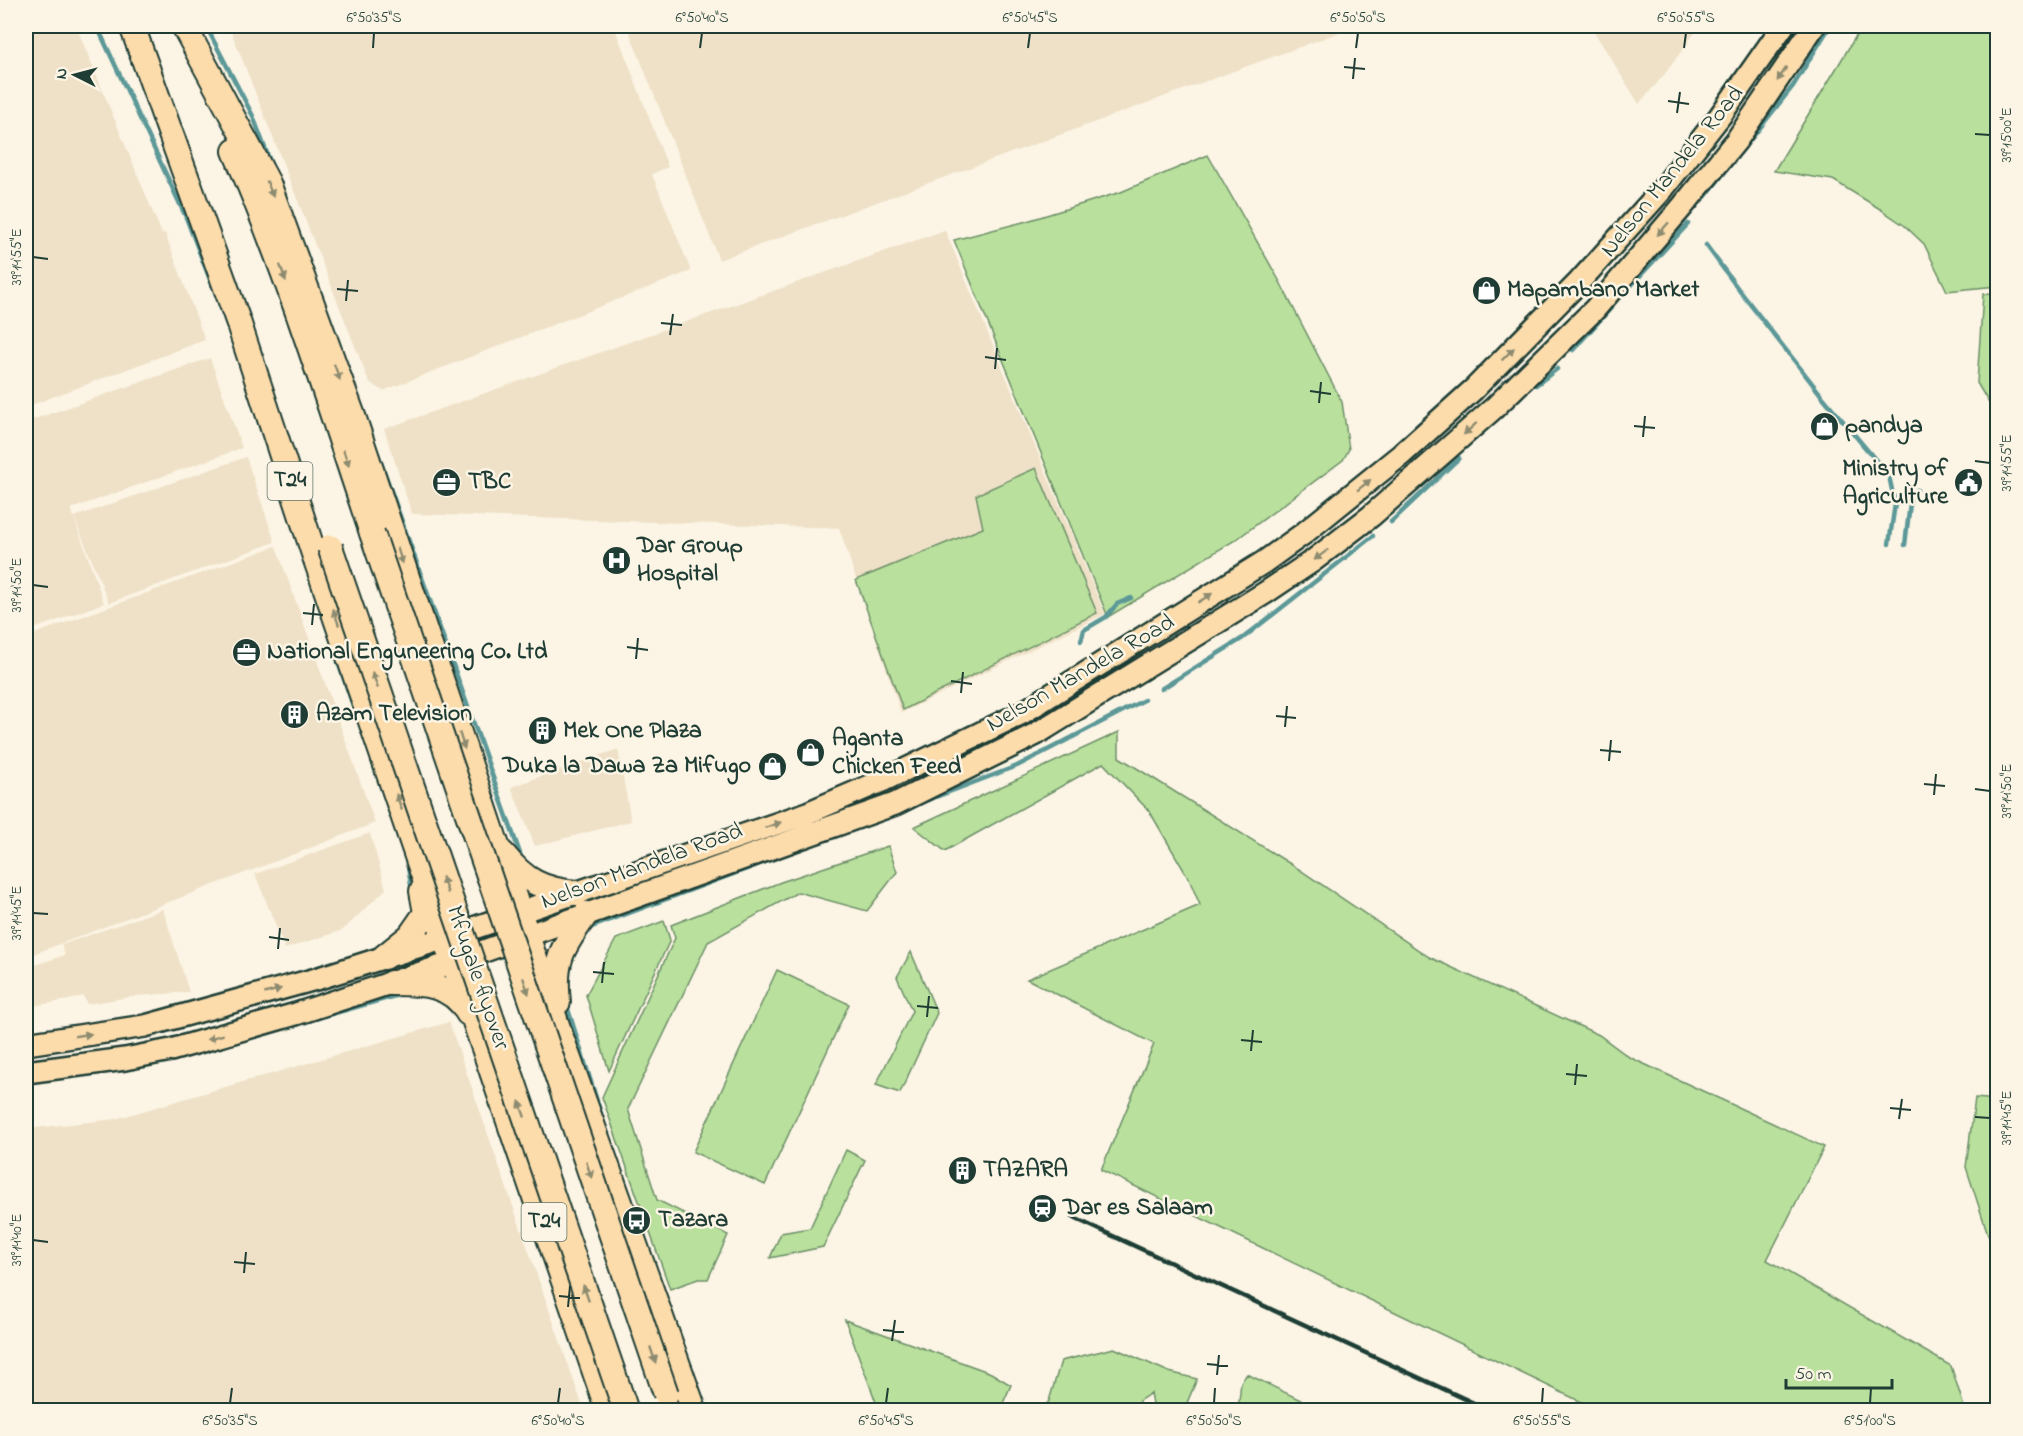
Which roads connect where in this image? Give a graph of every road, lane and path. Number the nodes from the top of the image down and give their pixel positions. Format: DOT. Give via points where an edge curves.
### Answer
graph roads {
  1 [pos="133,26"];
  2 [pos="179,26"];
  3 [pos="184,26"];
  4 [pos="1783,26"];
  5 [pos="1814,26"];
  6 [pos="410,833"];
  7 [pos="497,848"];
  8 [pos="582,903"];
  9 [pos="519,911"];
  10 [pos="527,935"];
  11 [pos="445,937"];
  12 [pos="384,957"];
  13 [pos="453,962"];
  14 [pos="391,982"];
  15 [pos="479,1034"];
  16 [pos="561,1037"];
  17 [pos="26,1044"];
  18 [pos="26,1072"];
  19 [pos="669,1402"];
  20 [pos="620,1410"];
  21 [pos="694,1410"];
  6 -- 1 [label="highway, T24, one-way" via="238,321"];
  20 -- 1 [label="highway, Mfugale flyover, one-way, bridge" via="222,232"];
  2 -- 19 [label="highway, Mfugale flyover, one-way, bridge" via="251,188 298,313"];
  3 -- 7 [label="highway, one-way" via="268,183 357,427"];
  8 -- 4 [label="main road, Nelson Mandela Road, one-way" via="884,780 1011,718 1303,534 1402,454 1474,389 1579,282 1661,191"];
  5 -- 8 [label="main road, Nelson Mandela Road, one-way" via="1736,141 1595,309 1416,478 1314,560 1036,734 895,804"];
  6 -- 11 [label="highway, T24"];
  6 -- 12 [label="highway" via="426,913 410,936"];
  7 -- 8 [label="highway" via="516,871"];
  7 -- 9 [label="highway"];
  8 -- 9 [label="main road, Nelson Mandela Road"];
  8 -- 10 [label="main road, Nelson Mandela Road"];
  8 -- 16 [label="highway" via="557,967"];
  9 -- 10 [label="highway"];
  9 -- 11 [label="main road, Nelson Mandela Road"];
  10 -- 13 [label="main road, Nelson Mandela Road"];
  10 -- 16 [label="highway"];
  11 -- 12 [label="main road, Nelson Mandela Road"];
  11 -- 13 [label="highway, T24"];
  17 -- 12 [label="main road, Nelson Mandela Road, one-way" via="145,1026"];
  13 -- 14 [label="main road, Nelson Mandela Road"];
  13 -- 15 [label="highway, T24"];
  14 -- 15 [label="highway" via="418,982 450,992 463,1003"];
  14 -- 18 [label="main road, Nelson Mandela Road, one-way" via="171,1050"];
  15 -- 20 [label="highway, T24"];
  16 -- 21 [label="highway"];
}
